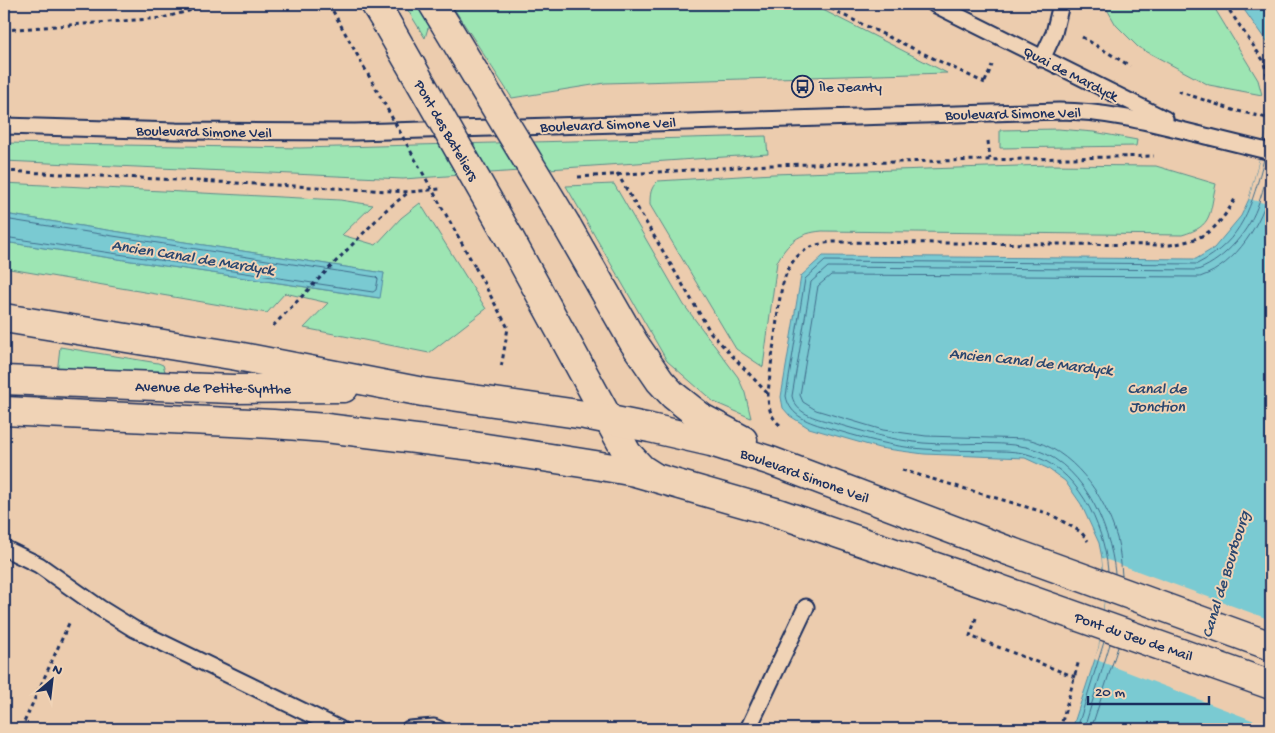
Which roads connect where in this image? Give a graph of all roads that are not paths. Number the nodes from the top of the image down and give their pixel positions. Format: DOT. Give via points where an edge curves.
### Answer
graph roads {
  1 [pos="433,4"];
  2 [pos="934,4"];
  3 [pos="1061,4"];
  4 [pos="380,13"];
  5 [pos="1042,59"];
  6 [pos="4,126"];
  7 [pos="1210,137"];
  8 [pos="1271,152"];
  9 [pos="4,318"];
  10 [pos="4,380"];
  11 [pos="423,392"];
  12 [pos="4,411"];
  13 [pos="608,419"];
  14 [pos="813,477"];
  15 [pos="658,478"];
  16 [pos="4,548"];
  17 [pos="806,607"];
  18 [pos="1271,646"];
  19 [pos="1271,685"];
  20 [pos="340,729"];
  21 [pos="409,729"];
  22 [pos="439,729"];
  23 [pos="748,729"];
  1 -- 14 [label="main road, bridge" via="655,374 673,395 709,422"];
  2 -- 5 [label="lane, Quai de Mardyck"];
  3 -- 5 [label="lane"];
  4 -- 13 [label="main road, Pont des Bateliers, bridge"];
  5 -- 7 [label="lane, Quai de Mardyck" via="1150,113"];
  6 -- 7 [label="lane, Boulevard Simone Veil" via="355,132 1059,111 1127,118"];
  7 -- 8 [label="lane, bridge"];
  9 -- 11 [label="main road, Boulevard Simone Veil" via="237,356"];
  10 -- 11 [label="main road, Avenue de Petite-Synthe" via="233,389 366,387"];
  11 -- 13 [label="main road, Boulevard Simone Veil"];
  12 -- 15 [label="main road" via="274,424 361,432 473,446"];
  13 -- 14 [label="main road, Boulevard Simone Veil" via="711,442"];
  13 -- 15 [label="main road, Pont des Bateliers" via="627,453"];
  14 -- 18 [label="main road, Boulevard Simone Veil, bridge"];
  15 -- 19 [label="main road, Pont du Jeu de Mail, bridge" via="803,520"];
  16 -- 20 [label="lane" via="38,565 134,629"];
  17 -- 23 [label="lane"];
  21 -- 22 [label="lane"];
}
